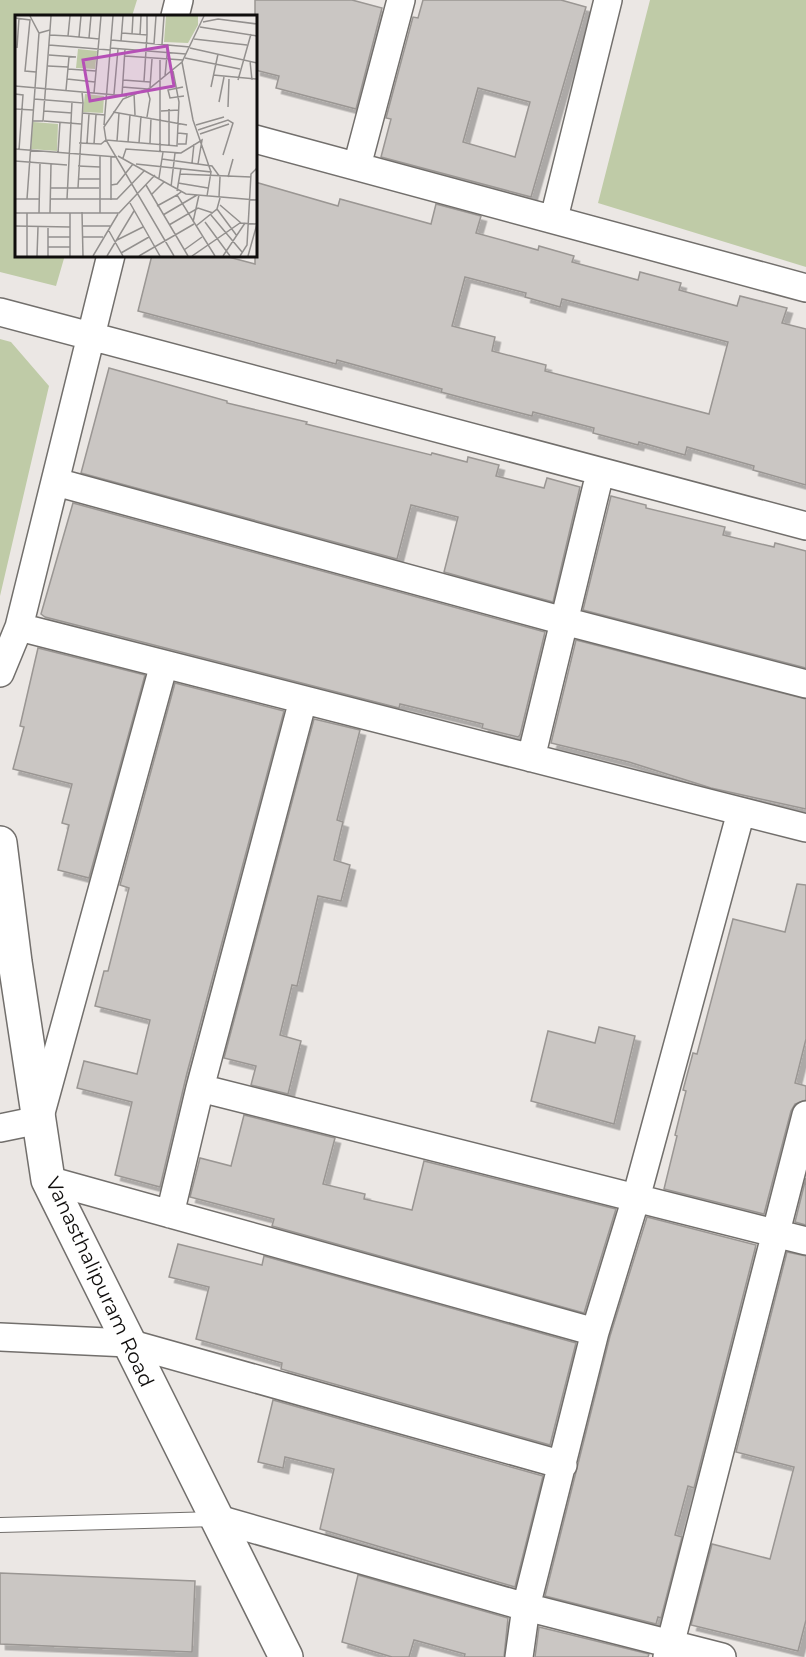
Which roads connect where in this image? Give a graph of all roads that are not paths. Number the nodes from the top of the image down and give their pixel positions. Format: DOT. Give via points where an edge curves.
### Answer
graph roads {
  1 [pos="179,0"];
  2 [pos="400,0"];
  3 [pos="609,0"];
  4 [pos="175,15"];
  5 [pos="256,139"];
  6 [pos="357,166"];
  7 [pos="554,218"];
  8 [pos="111,256"];
  9 [pos="806,288"];
  10 [pos="0,312"];
  11 [pos="89,336"];
  12 [pos="600,473"];
  13 [pos="56,482"];
  14 [pos="806,526"];
  15 [pos="564,621"];
  16 [pos="20,627"];
  17 [pos="164,664"];
  18 [pos="0,673"];
  19 [pos="806,684"];
  20 [pos="303,700"];
  21 [pos="531,758"];
  22 [pos="741,812"];
  23 [pos="806,828"];
  24 [pos="1,854"];
  25 [pos="200,1088"];
  26 [pos="806,1115"];
  27 [pos="39,1120"];
  28 [pos="0,1128"];
  29 [pos="48,1180"];
  30 [pos="636,1198"];
  31 [pos="170,1214"];
  32 [pos="776,1234"];
  33 [pos="806,1241"];
  34 [pos="595,1332"];
  35 [pos="0,1337"];
  36 [pos="128,1343"];
  37 [pos="563,1465"];
  38 [pos="218,1520"];
  39 [pos="0,1525"];
  40 [pos="526,1607"];
  41 [pos="669,1650"];
  42 [pos="286,1657"];
  43 [pos="519,1657"];
  44 [pos="722,1657"];
  1 -- 4 [label="street"];
  2 -- 6 [label="street"];
  3 -- 7 [label="street"];
  5 -- 6 [label="street"];
  6 -- 7 [label="street"];
  7 -- 9 [label="street"];
  8 -- 11 [label="street"];
  10 -- 11 [label="street"];
  11 -- 12 [label="street"];
  11 -- 13 [label="street"];
  12 -- 14 [label="street"];
  12 -- 15 [label="street"];
  13 -- 15 [label="street"];
  13 -- 16 [label="street"];
  15 -- 19 [label="street"];
  15 -- 21 [label="street"];
  16 -- 17 [label="street"];
  16 -- 18 [label="street"];
  17 -- 20 [label="street"];
  17 -- 27 [label="street"];
  20 -- 21 [label="street"];
  20 -- 25 [label="street"];
  21 -- 22 [label="street"];
  22 -- 23 [label="street"];
  22 -- 30 [label="street"];
  24 -- 27 [label="street, Vanasthalipuram Road"];
  25 -- 30 [label="street"];
  25 -- 31 [label="street"];
  26 -- 32 [label="street"];
  27 -- 28 [label="street"];
  27 -- 29 [label="street, Vanasthalipuram Road"];
  29 -- 31 [label="street"];
  29 -- 36 [label="street, Vanasthalipuram Road"];
  30 -- 32 [label="street"];
  30 -- 34 [label="street"];
  31 -- 34 [label="street"];
  32 -- 33 [label="street"];
  32 -- 41 [label="street"];
  34 -- 37 [label="street"];
  35 -- 36 [label="street"];
  36 -- 37 [label="street"];
  36 -- 38 [label="street, Vanasthalipuram Road"];
  37 -- 40 [label="street"];
  38 -- 39 [label="lane"];
  38 -- 40 [label="street"];
  38 -- 42 [label="street, Vanasthalipuram Road"];
  40 -- 41 [label="street"];
  40 -- 43 [label="street"];
  41 -- 44 [label="street"];
}
